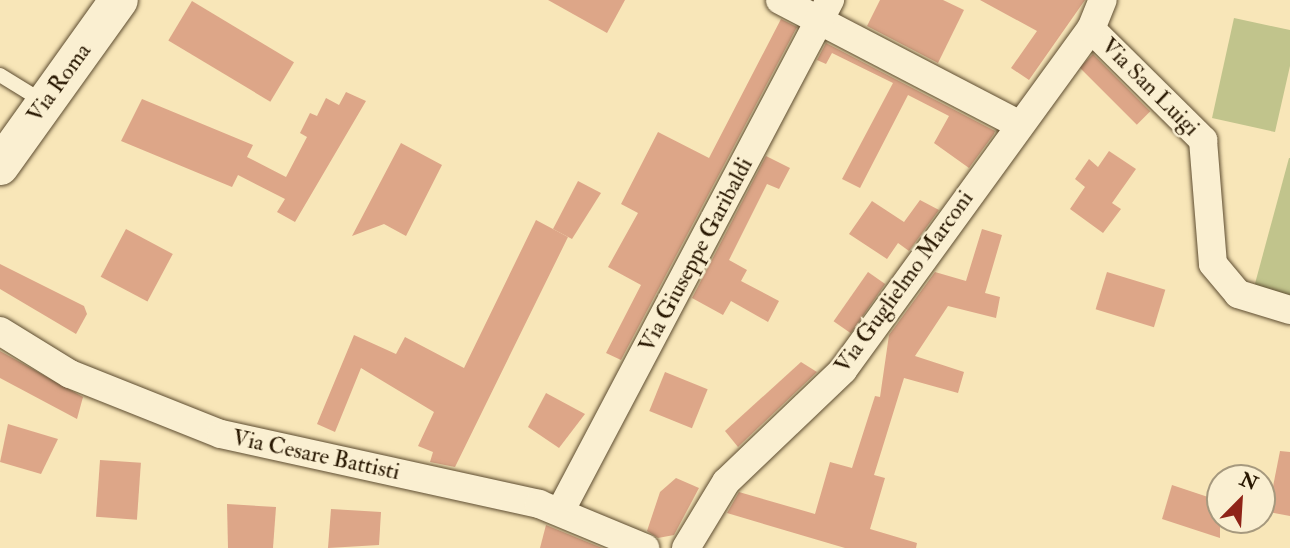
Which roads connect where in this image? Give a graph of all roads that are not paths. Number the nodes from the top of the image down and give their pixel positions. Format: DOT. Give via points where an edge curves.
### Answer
graph roads {
  1 [pos="119,0"];
  2 [pos="780,0"];
  3 [pos="1104,0"];
  4 [pos="826,10"];
  5 [pos="1091,29"];
  6 [pos="0,75"];
  7 [pos="45,103"];
  8 [pos="1018,124"];
  9 [pos="0,166"];
  10 [pos="1290,310"];
  11 [pos="0,331"];
  12 [pos="561,510"];
  13 [pos="645,548"];
  14 [pos="686,548"];
  1 -- 7 [label="street, Via Roma"];
  2 -- 4 [label="street"];
  3 -- 5 [label="street, Via Guglielmo Marconi"];
  4 -- 8 [label="street"];
  4 -- 12 [label="street, Via Giuseppe Garibaldi"];
  5 -- 8 [label="street, Via Guglielmo Marconi"];
  5 -- 10 [label="street, Via San Luigi" via="1203,140 1213,264 1238,294"];
  6 -- 7 [label="lane"];
  7 -- 9 [label="street, Via Roma"];
  8 -- 14 [label="street, Via Guglielmo Marconi" via="843,370 726,482"];
  11 -- 12 [label="street, Via Cesare Battisti" via="70,374 220,434"];
  12 -- 13 [label="street, Via Cesare Battisti"];
}
